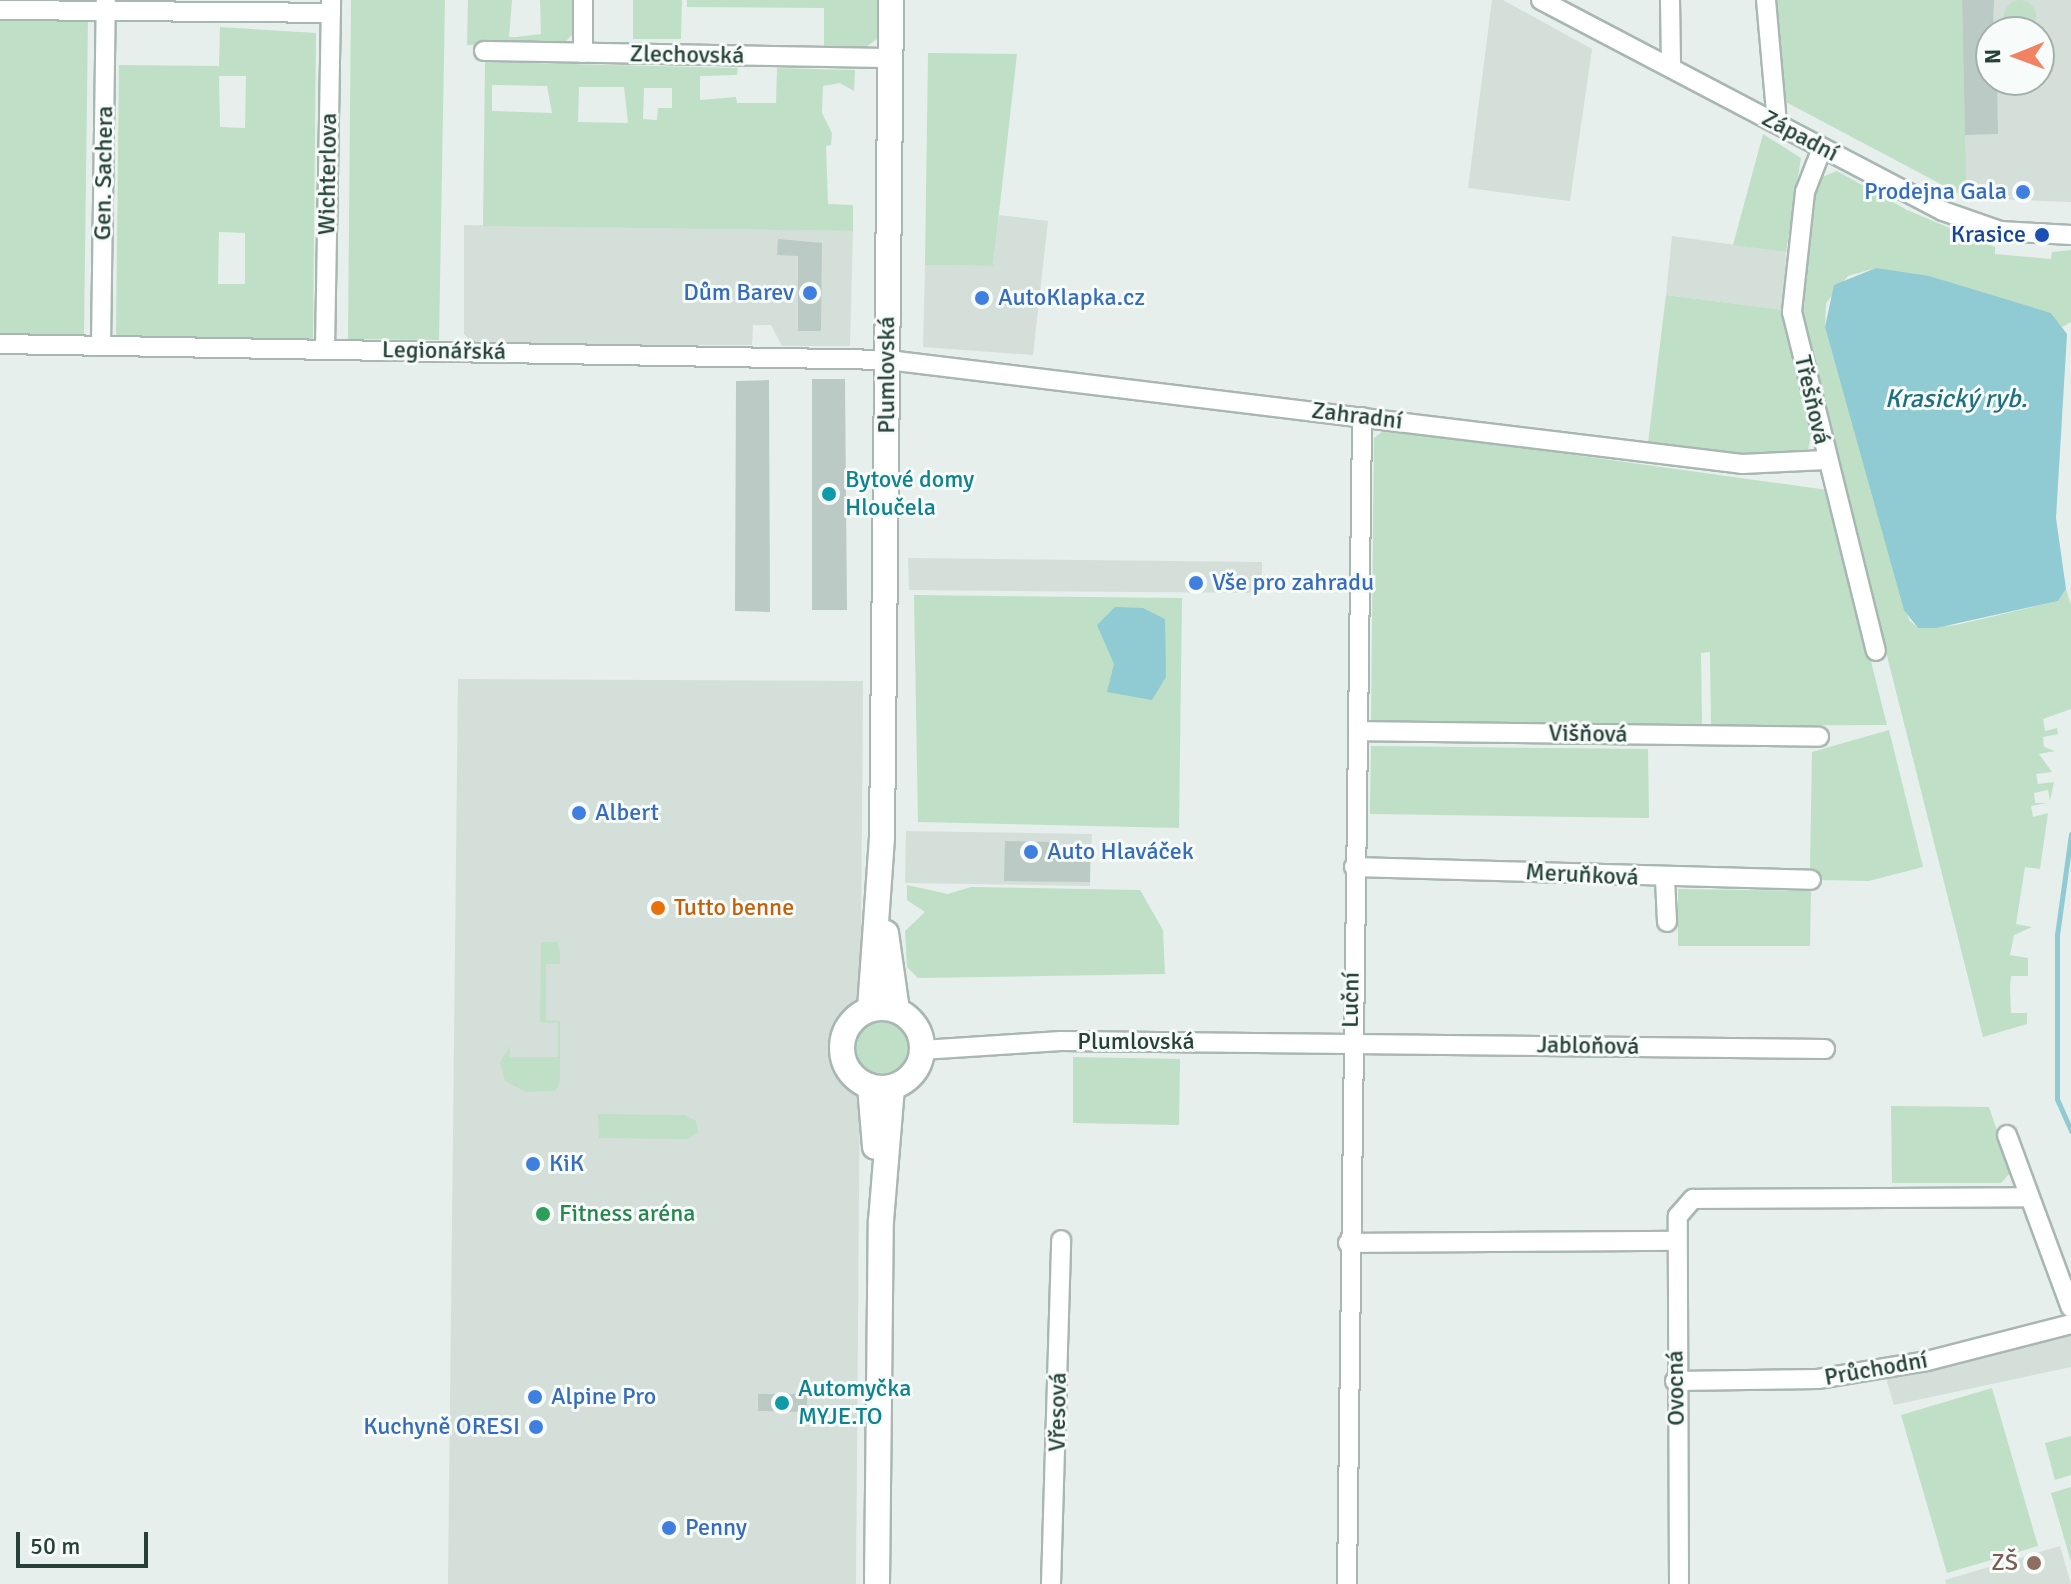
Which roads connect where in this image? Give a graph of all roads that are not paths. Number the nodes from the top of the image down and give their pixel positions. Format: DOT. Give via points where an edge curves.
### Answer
graph roads {
  1 [pos="583,0"];
  2 [pos="891,0"];
  3 [pos="1541,0"];
  4 [pos="1670,0"];
  5 [pos="1766,0"];
  6 [pos="106,6"];
  7 [pos="331,6"];
  8 [pos="0,10"];
  9 [pos="484,51"];
  10 [pos="583,53"];
  11 [pos="890,58"];
  12 [pos="1671,66"];
  13 [pos="1777,124"];
  14 [pos="1822,148"];
  15 [pos="2071,235"];
  16 [pos="0,344"];
  17 [pos="101,345"];
  18 [pos="325,348"];
  19 [pos="888,360"];
  20 [pos="1362,417"];
  21 [pos="1826,460"];
  22 [pos="1876,651"];
  23 [pos="1358,731"];
  24 [pos="1819,737"];
  25 [pos="1354,867"];
  26 [pos="1665,879"];
  27 [pos="1811,880"];
  28 [pos="880,894"];
  29 [pos="1667,922"];
  30 [pos="870,1009"];
  31 [pos="897,1010"];
  32 [pos="1350,1042"];
  33 [pos="1825,1049"];
  34 [pos="922,1050"];
  35 [pos="881,1086"];
  36 [pos="2007,1135"];
  37 [pos="2029,1197"];
  38 [pos="1061,1240"];
  39 [pos="1674,1241"];
  40 [pos="1348,1243"];
  41 [pos="2071,1308"];
  42 [pos="2071,1324"];
  43 [pos="1675,1381"];
  44 [pos="877,1584"];
  45 [pos="1051,1584"];
  46 [pos="1347,1584"];
  47 [pos="1679,1584"];
  1 -- 10 [label="street"];
  2 -- 11 [label="main road, Plumlovská"];
  3 -- 12 [label="street, Západní"];
  4 -- 12 [label="street"];
  5 -- 13 [label="street"];
  6 -- 7 [label="street"];
  6 -- 8 [label="street"];
  6 -- 17 [label="street, Gen. Sachera"];
  7 -- 18 [label="street, Wichterlova"];
  9 -- 10 [label="street, Zlechovská"];
  10 -- 11 [label="street, Zlechovská"];
  11 -- 19 [label="main road, Plumlovská"];
  12 -- 13 [label="street, Západní"];
  13 -- 14 [label="street, Západní"];
  14 -- 15 [label="street, Západní" via="1970,222 2000,231"];
  14 -- 21 [label="street, Třešňová" via="1805,192 1792,312"];
  16 -- 17 [label="street, Legionářská"];
  17 -- 18 [label="street, Legionářská"];
  18 -- 19 [label="street, Legionářská"];
  19 -- 20 [label="street, Zahradní"];
  19 -- 28 [label="main road, Plumlovská"];
  20 -- 21 [label="street, Zahradní" via="1742,464"];
  20 -- 23 [label="street, Luční"];
  21 -- 22 [label="street, Třešňová"];
  23 -- 24 [label="street, Višňová"];
  23 -- 25 [label="street, Luční"];
  25 -- 26 [label="street, Meruňková" via="1498,867 1526,876"];
  25 -- 32 [label="street, Luční"];
  26 -- 27 [label="street, Meruňková"];
  26 -- 29 [label="street"];
  28 -- 30 [label="main road, Plumlovská"];
  28 -- 31 [label="main road, Plumlovská"];
  30 -- 31 [label="main road"];
  30 -- 35 [label="main road" via="850,1025 842,1049 849,1070"];
  31 -- 34 [label="main road, Plumlovská" via="916,1026"];
  32 -- 33 [label="street, Jabloňová"];
  32 -- 34 [label="street, Plumlovská" via="1053,1042"];
  32 -- 40 [label="street, Luční"];
  34 -- 35 [label="main road" via="913,1073"];
  35 -- 44 [label="main road"];
  36 -- 37 [label="street"];
  37 -- 39 [label="street, Ovocná" via="1693,1199 1678,1216"];
  37 -- 41 [label="street"];
  38 -- 45 [label="street, Vřesová"];
  39 -- 40 [label="street"];
  39 -- 43 [label="street, Ovocná"];
  40 -- 46 [label="street, Luční"];
  42 -- 43 [label="street, Průchodní" via="1927,1361 1818,1379"];
  43 -- 47 [label="street, Ovocná"];
}
